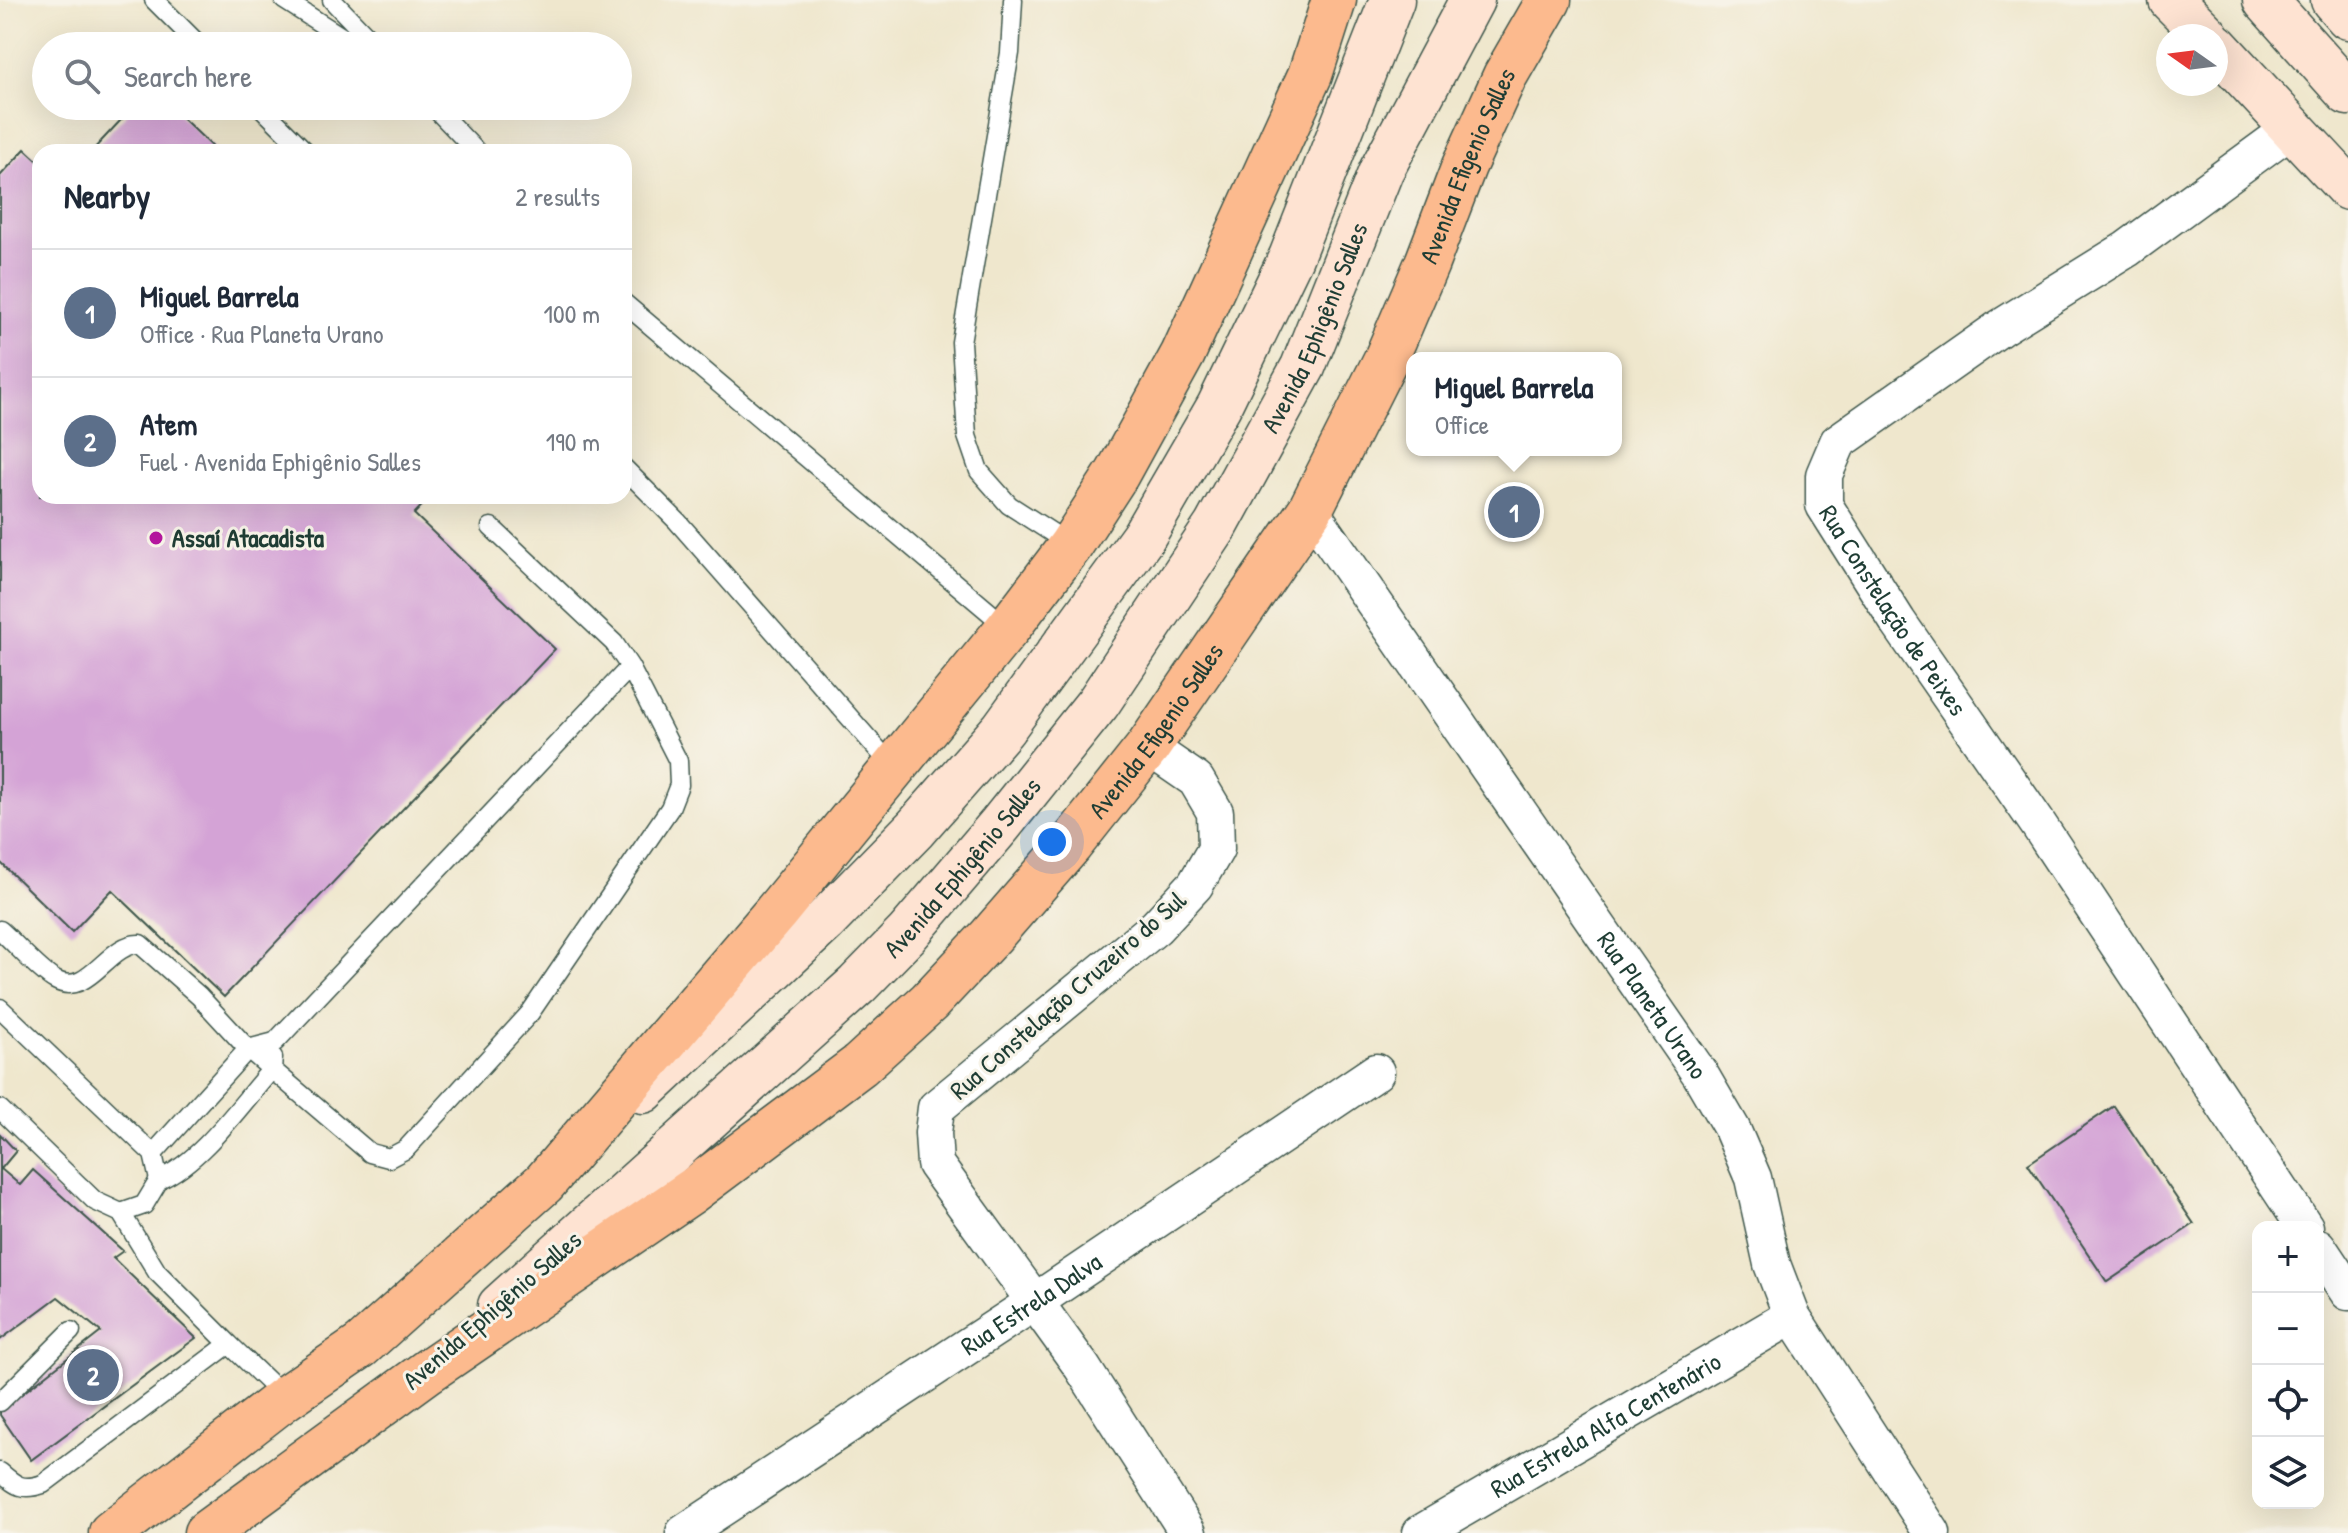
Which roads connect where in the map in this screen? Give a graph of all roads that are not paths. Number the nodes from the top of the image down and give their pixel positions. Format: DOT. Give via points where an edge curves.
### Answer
graph roads {
  1 [pos="154,0"];
  2 [pos="284,0"];
  3 [pos="332,0"];
  4 [pos="1013,0"];
  5 [pos="1392,0"];
  6 [pos="1472,0"];
  7 [pos="2265,0"];
  8 [pos="2333,0"];
  9 [pos="1546,2"];
  10 [pos="1334,5"];
  11 [pos="2348,17"];
  12 [pos="186,32"];
  13 [pos="334,32"];
  14 [pos="363,32"];
  15 [pos="2228,59"];
  16 [pos="2348,93"];
  17 [pos="274,120"];
  18 [pos="446,120"];
  19 [pos="2292,128"];
  20 [pos="298,144"];
  21 [pos="469,144"];
  22 [pos="2348,188"];
  23 [pos="632,310"];
  24 [pos="632,476"];
  25 [pos="1310,510"];
  26 [pos="491,527"];
  27 [pos="1071,545"];
  28 [pos="1008,628"];
  29 [pos="630,667"];
  30 [pos="1148,747"];
  31 [pos="894,768"];
  32 [pos="0,930"];
  33 [pos="0,1008"];
  34 [pos="275,1042"];
  35 [pos="248,1049"];
  36 [pos="272,1069"];
  37 [pos="1376,1072"];
  38 [pos="0,1109"];
  39 [pos="153,1154"];
  40 [pos="159,1180"];
  41 [pos="544,1183"];
  42 [pos="121,1213"];
  43 [pos="2301,1221"];
  44 [pos="2324,1256"];
  45 [pos="2348,1292"];
  46 [pos="1033,1303"];
  47 [pos="1792,1316"];
  48 [pos="71,1331"];
  49 [pos="229,1344"];
  50 [pos="428,1371"];
  51 [pos="285,1398"];
  52 [pos="0,1402"];
  53 [pos="0,1472"];
  54 [pos="111,1533"];
  55 [pos="206,1533"];
  56 [pos="684,1533"];
  57 [pos="1188,1533"];
  58 [pos="1421,1533"];
  59 [pos="1932,1533"];
  1 -- 12 [label="lane"];
  2 -- 13 [label="lane"];
  3 -- 14 [label="lane"];
  4 -- 27 [label="lane" via="1010,53 961,342 967,436 979,471 1009,505"];
  5 -- 41 [label="main road, Avenida Ephigênio Salles" via="1291,257 1219,406 1143,537 1003,729 915,829 824,922"];
  6 -- 50 [label="main road, Avenida Ephigênio Salles" via="1381,171 1303,367 1216,526 1098,703 907,934 857,985"];
  7 -- 16 [label="main road"];
  8 -- 11 [label="main road"];
  9 -- 25 [label="main road, Avenida Efigenio Salles" via="1505,76 1386,359"];
  10 -- 27 [label="main road, Avenida Ephigênio Salles" via="1310,75 1183,354"];
  15 -- 19 [label="main road"];
  17 -- 20 [label="lane"];
  18 -- 21 [label="lane"];
  19 -- 22 [label="main road"];
  19 -- 43 [label="street, Rua Constelação de Peixes" via="2127,249 2000,328 1838,442 1824,475 1824,505"];
  23 -- 28 [label="lane"];
  24 -- 31 [label="lane"];
  25 -- 30 [label="main road, Avenida Efigenio Salles"];
  25 -- 47 [label="street, Rua Planeta Urano" via="1700,1074 1753,1178 1772,1264"];
  26 -- 29 [label="lane" via="614,643"];
  27 -- 28 [label="main road, Avenida Ephigênio Salles"];
  28 -- 31 [label="main road, Avenida Ephigênio Salles"];
  29 -- 34 [label="lane"];
  29 -- 36 [label="lane" via="678,761 679,785 665,816 530,1013 406,1149 389,1158 370,1153"];
  30 -- 46 [label="street, Rua Constelação Cruzeiro do Sul" via="1196,780 1215,812 1216,849 1195,885 1156,927 936,1108 935,1164"];
  30 -- 50 [label="main road, Avenida Efigenio Salles" via="991,936 860,1065 692,1191"];
  31 -- 41 [label="main road, Avenida Ephigênio Salles"];
  32 -- 35 [label="lane" via="56,981 72,983 87,978 129,943 140,944"];
  33 -- 39 [label="lane"];
  34 -- 35 [label="lane"];
  34 -- 36 [label="lane"];
  35 -- 36 [label="lane"];
  35 -- 39 [label="lane"];
  36 -- 40 [label="lane" via="193,1158"];
  37 -- 46 [label="street, Rua Estrela Dalva"];
  38 -- 42 [label="lane" via="95,1201"];
  39 -- 40 [label="lane"];
  40 -- 42 [label="lane" via="144,1205"];
  41 -- 51 [label="main road, Avenida Ephigênio Salles" via="361,1346"];
  42 -- 49 [label="lane" via="157,1272"];
  44 -- 45 [label="street"];
  46 -- 56 [label="street, Rua Estrela Dalva"];
  46 -- 57 [label="street, Rua Constelação Cruzeiro do Sul" via="1082,1367"];
  47 -- 58 [label="street, Rua Estrela Alfa Centenário"];
  47 -- 59 [label="street, Rua Planeta Urano"];
  48 -- 52 [label="lane"];
  49 -- 51 [label="lane"];
  49 -- 53 [label="lane" via="43,1484 16,1485"];
  50 -- 55 [label="main road, Avenida Ephigênio Salles"];
  51 -- 54 [label="main road, Avenida Ephigênio Salles"];
}
